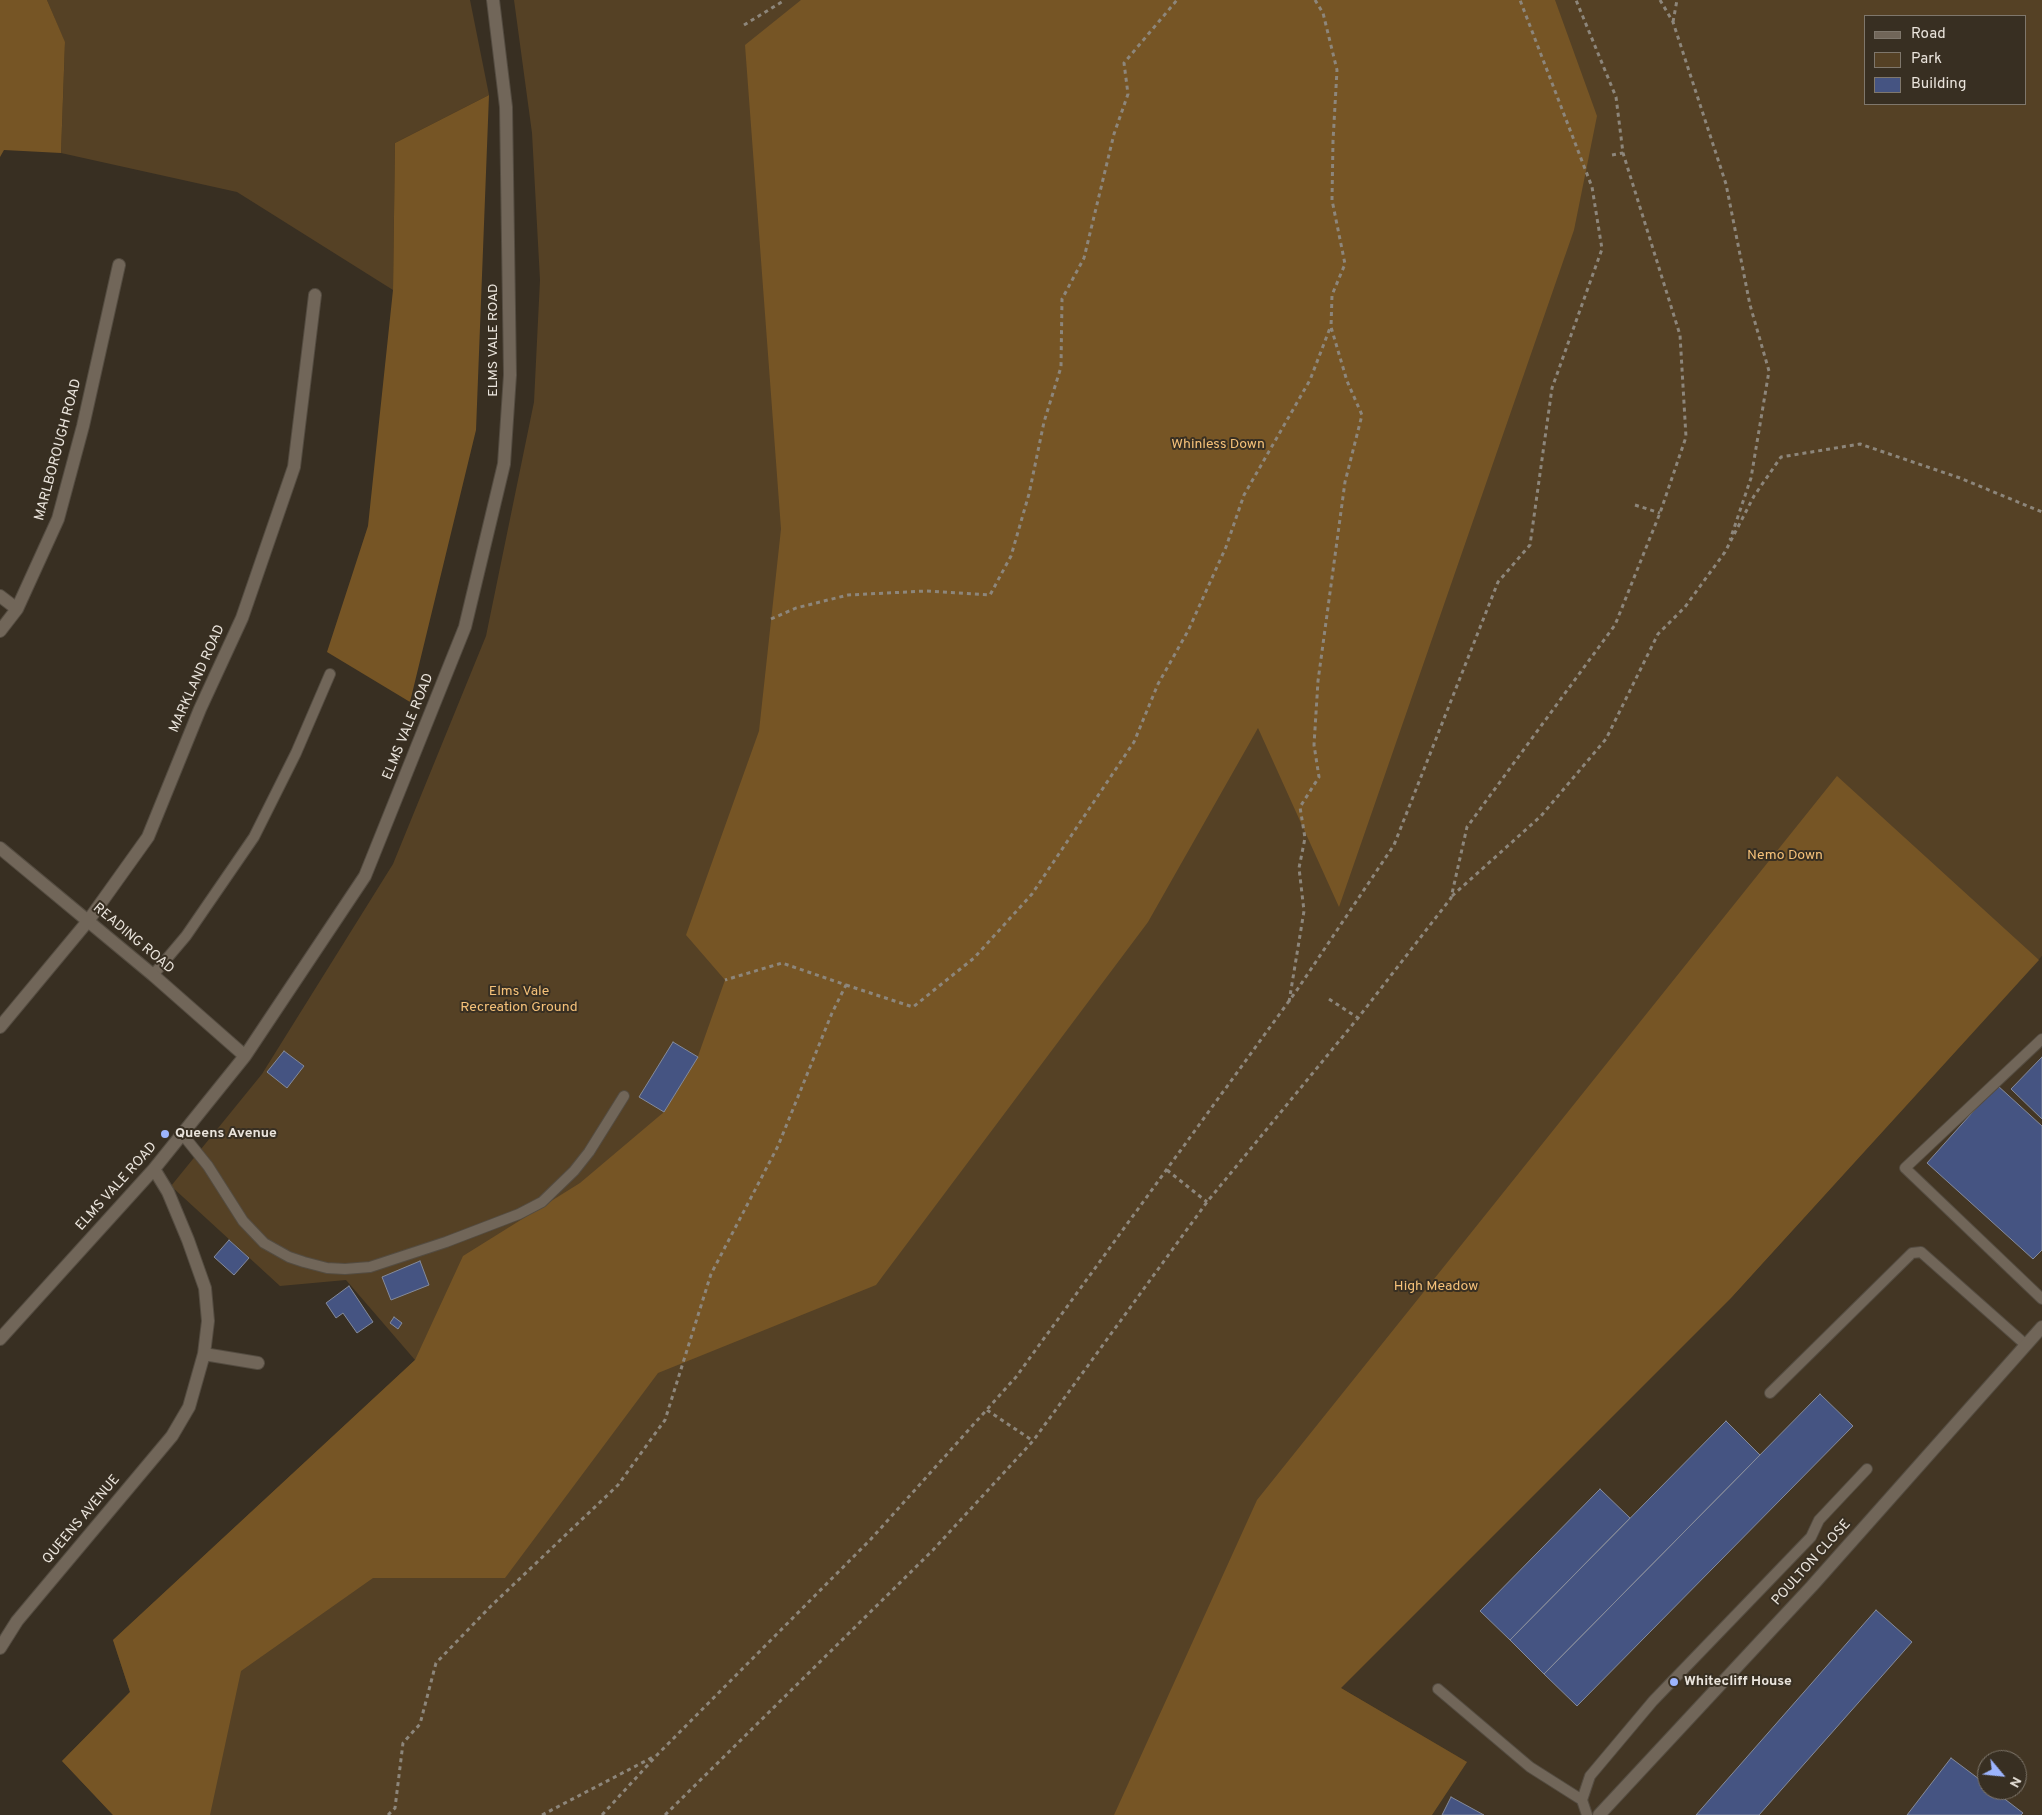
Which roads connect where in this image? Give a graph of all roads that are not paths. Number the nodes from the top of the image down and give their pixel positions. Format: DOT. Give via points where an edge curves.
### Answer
graph roads {
  1 [pos="493,0"];
  2 [pos="119,265"];
  3 [pos="315,296"];
  4 [pos="0,596"];
  5 [pos="17,609"];
  6 [pos="0,632"];
  7 [pos="330,674"];
  8 [pos="0,848"];
  9 [pos="88,921"];
  10 [pos="153,975"];
  11 [pos="0,1027"];
  12 [pos="2042,1039"];
  13 [pos="245,1056"];
  14 [pos="624,1096"];
  15 [pos="183,1135"];
  16 [pos="154,1169"];
  17 [pos="2042,1299"];
  18 [pos="2042,1326"];
  19 [pos="0,1339"];
  20 [pos="2026,1344"];
  21 [pos="204,1354"];
  22 [pos="258,1363"];
  23 [pos="1770,1393"];
  24 [pos="1867,1469"];
  25 [pos="0,1648"];
  26 [pos="1438,1689"];
  27 [pos="1582,1800"];
  28 [pos="1587,1815"];
  29 [pos="1599,1815"];
  1 -- 13 [label="street, ELMS VALE ROAD" via="506,107 510,375 504,464 465,626 365,876"];
  2 -- 5 [label="street, MARLBOROUGH ROAD" via="84,426 58,519"];
  3 -- 9 [label="street, MARKLAND ROAD" via="294,467 242,618 200,709 148,837"];
  4 -- 5 [label="street"];
  5 -- 6 [label="street, MARLBOROUGH ROAD"];
  7 -- 10 [label="lane" via="296,753 254,837 186,936"];
  8 -- 9 [label="street, READING ROAD"];
  9 -- 10 [label="street, READING ROAD"];
  9 -- 11 [label="street, MARKLAND ROAD"];
  10 -- 13 [label="street, READING ROAD"];
  12 -- 17 [label="lane" via="1905,1168"];
  13 -- 15 [label="street, ELMS VALE ROAD"];
  14 -- 15 [label="lane" via="589,1152 542,1202 519,1214 370,1267 327,1268 296,1260 264,1243 243,1221 208,1166"];
  15 -- 16 [label="street, ELMS VALE ROAD"];
  16 -- 19 [label="street, ELMS VALE ROAD"];
  16 -- 21 [label="street, QUEENS AVENUE" via="168,1192 205,1288 208,1321"];
  18 -- 20 [label="street, POULTON CLOSE"];
  20 -- 23 [label="lane" via="1922,1252 1912,1253"];
  20 -- 29 [label="street, POULTON CLOSE" via="1812,1586"];
  21 -- 22 [label="street"];
  21 -- 25 [label="street, QUEENS AVENUE" via="189,1407 172,1436 17,1621"];
  24 -- 27 [label="lane" via="1819,1520 1811,1537 1652,1701 1590,1776"];
  26 -- 27 [label="lane" via="1530,1767"];
  27 -- 28 [label="lane"];
}
